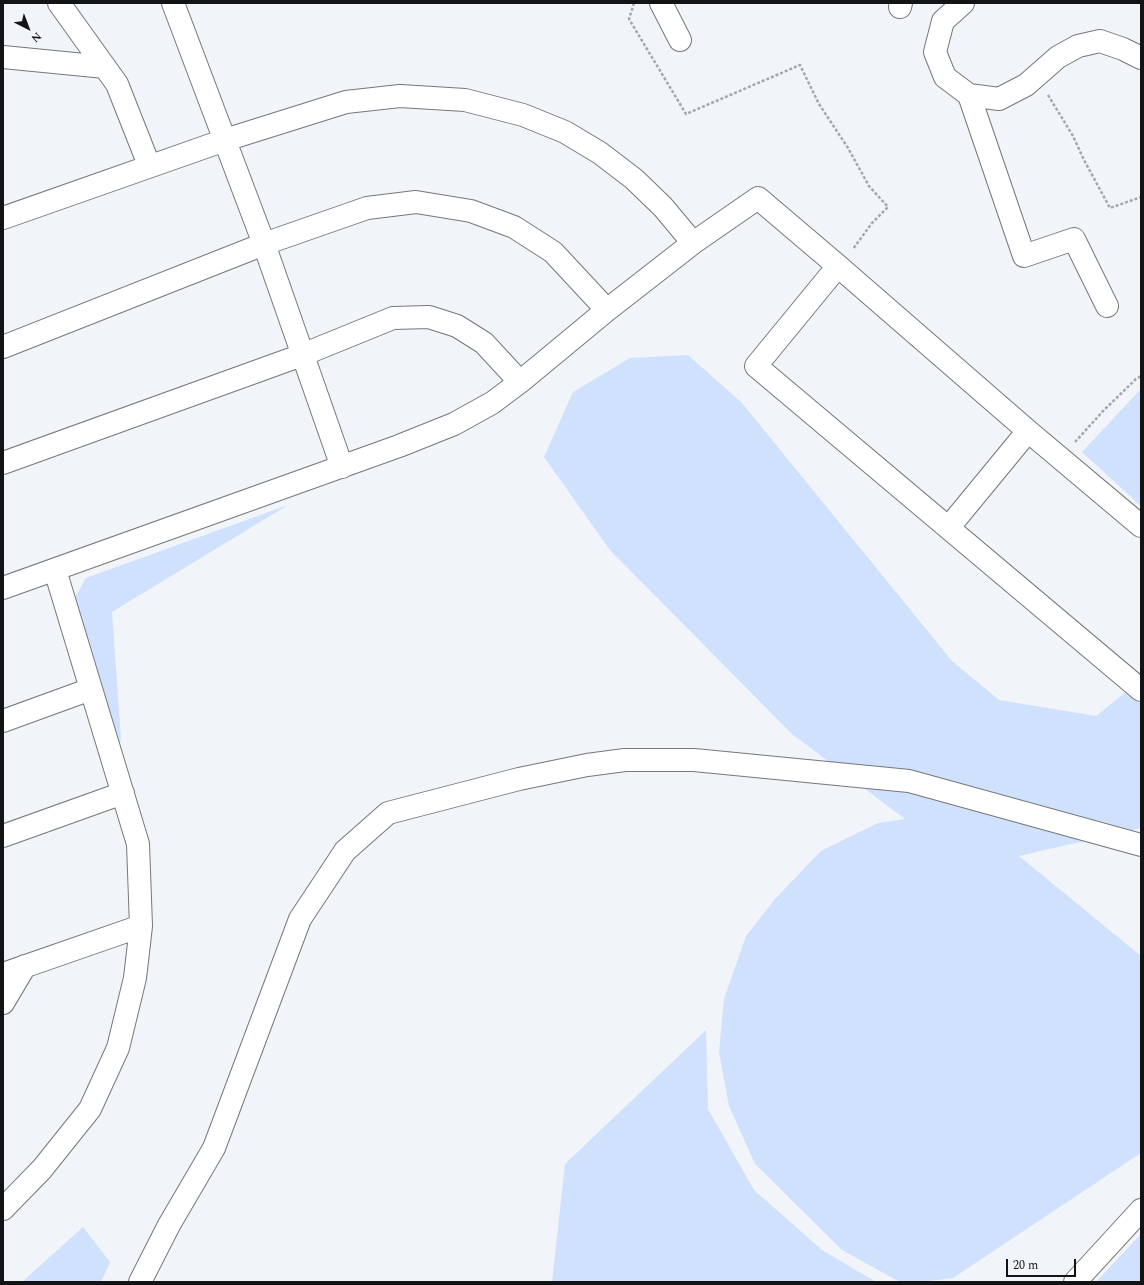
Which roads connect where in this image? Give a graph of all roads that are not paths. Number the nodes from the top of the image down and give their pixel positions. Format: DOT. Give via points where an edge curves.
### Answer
graph roads {
  1 [pos="59,3"];
  2 [pos="173,3"];
  3 [pos="661,3"];
  4 [pos="963,3"];
  5 [pos="680,40"];
  6 [pos="3,57"];
  7 [pos="1141,58"];
  8 [pos="105,67"];
  9 [pos="969,95"];
  10 [pos="225,140"];
  11 [pos="149,165"];
  12 [pos="3,218"];
  13 [pos="693,243"];
  14 [pos="264,244"];
  15 [pos="845,258"];
  16 [pos="1107,306"];
  17 [pos="607,310"];
  18 [pos="3,347"];
  19 [pos="302,355"];
  20 [pos="520,382"];
  21 [pos="1028,431"];
  22 [pos="3,463"];
  23 [pos="342,466"];
  24 [pos="1141,526"];
  25 [pos="949,527"];
  26 [pos="55,570"];
  27 [pos="3,588"];
  28 [pos="91,689"];
  29 [pos="1141,690"];
  30 [pos="3,721"];
  31 [pos="122,792"];
  32 [pos="3,836"];
  33 [pos="1141,845"];
  34 [pos="141,926"];
  35 [pos="25,966"];
  36 [pos="3,974"];
  37 [pos="3,1003"];
  38 [pos="3,1209"];
  39 [pos="1141,1210"];
  40 [pos="140,1282"];
  41 [pos="1075,1282"];
  1 -- 8 [label="street"];
  2 -- 10 [label="street"];
  3 -- 5 [label="street"];
  4 -- 9 [label="street" via="943,21 935,52 945,77"];
  6 -- 8 [label="street"];
  7 -- 9 [label="street" via="1124,49 1100,42 1078,46 1058,56 1026,85 999,98"];
  8 -- 11 [label="street" via="117,84"];
  9 -- 16 [label="street" via="1024,256 1074,239"];
  10 -- 11 [label="street"];
  10 -- 13 [label="street" via="346,102 400,96 465,100 523,115 565,132 600,153 634,178"];
  10 -- 14 [label="street"];
  11 -- 12 [label="street"];
  13 -- 15 [label="street" via="758,198"];
  13 -- 17 [label="street"];
  14 -- 17 [label="street" via="367,208 416,202 471,211 514,227 553,252"];
  14 -- 18 [label="street"];
  14 -- 19 [label="street"];
  15 -- 21 [label="street"];
  15 -- 25 [label="street" via="756,366"];
  17 -- 20 [label="street"];
  19 -- 20 [label="street" via="394,318 429,317 457,326 484,343"];
  19 -- 22 [label="street"];
  19 -- 23 [label="street"];
  20 -- 23 [label="street" via="492,403 454,424"];
  21 -- 24 [label="street"];
  21 -- 25 [label="street"];
  23 -- 26 [label="street"];
  25 -- 29 [label="street"];
  26 -- 27 [label="street"];
  26 -- 28 [label="street"];
  28 -- 30 [label="street"];
  28 -- 31 [label="street"];
  31 -- 32 [label="street"];
  31 -- 34 [label="street" via="138,844"];
  33 -- 40 [label="street" via="909,781 694,760 625,760 587,765 519,778 388,813 345,851 300,919 214,1148 169,1225"];
  34 -- 35 [label="street"];
  34 -- 38 [label="street" via="135,978 118,1048 90,1109 42,1169"];
  35 -- 36 [label="street"];
  35 -- 37 [label="street"];
  39 -- 41 [label="street"];
}
